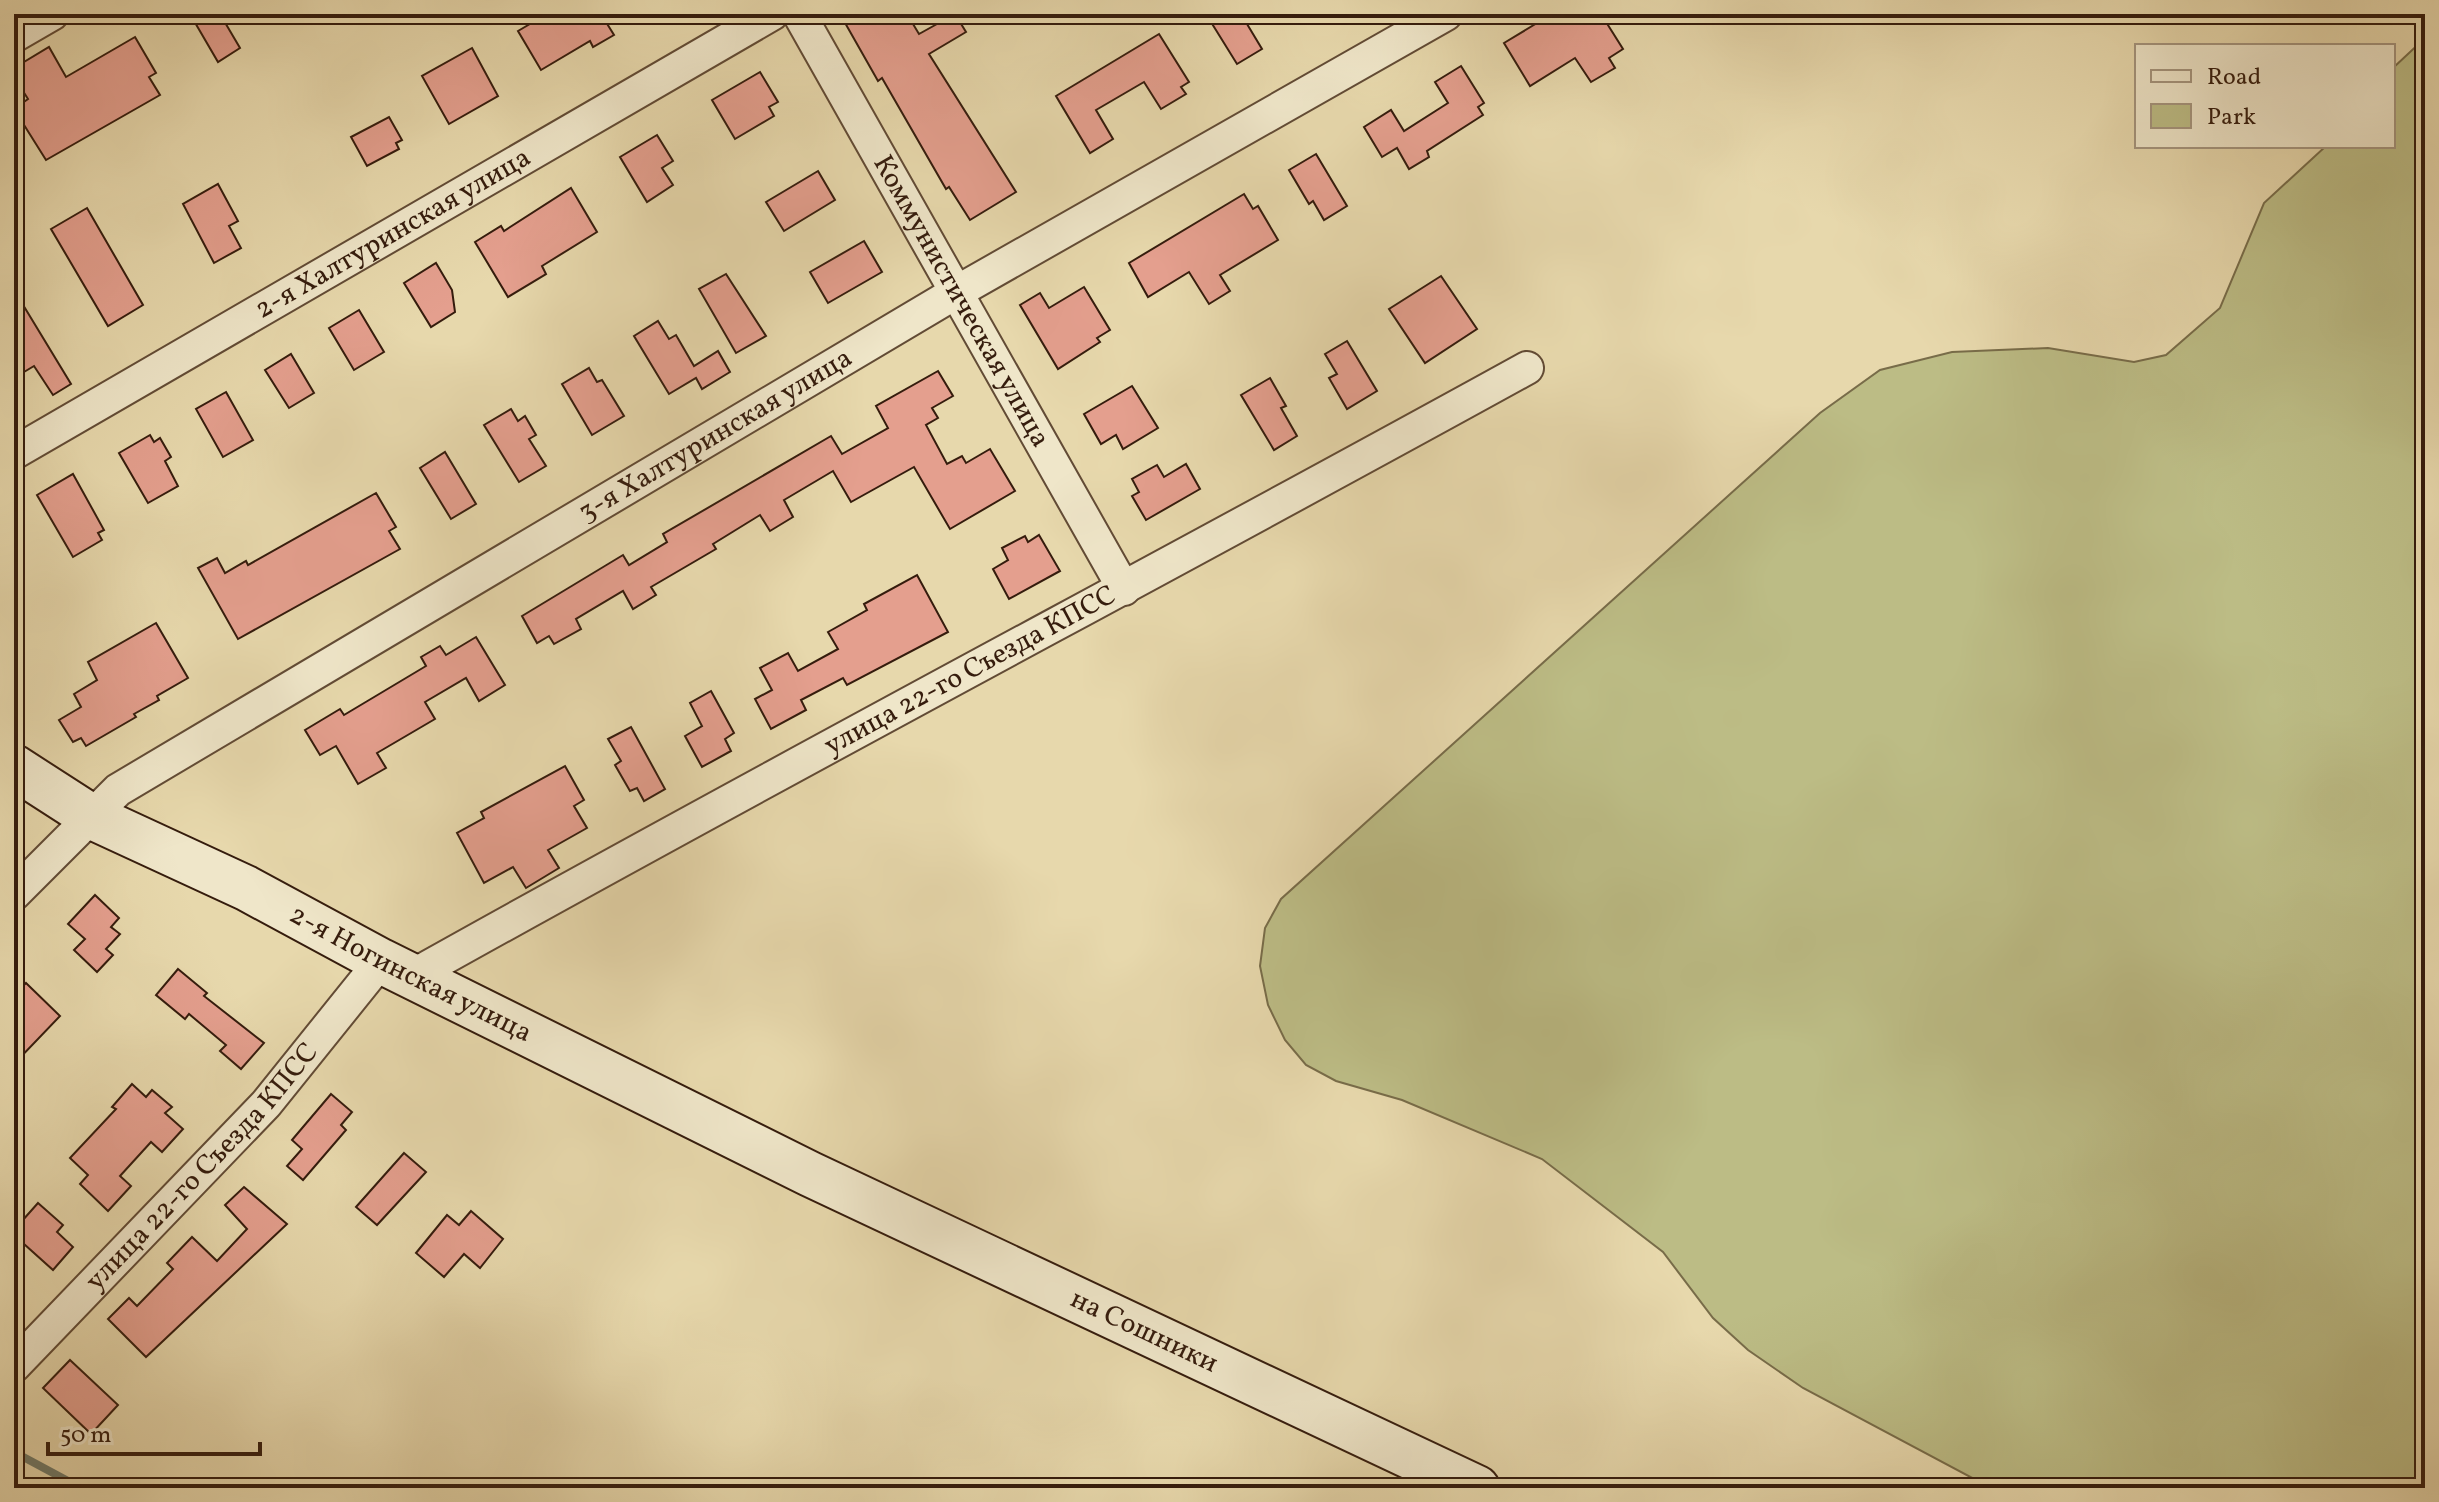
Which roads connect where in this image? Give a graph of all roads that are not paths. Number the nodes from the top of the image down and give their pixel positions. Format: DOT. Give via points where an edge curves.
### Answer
graph roads {
  1 [pos="52,14"];
  2 [pos="772,14"];
  3 [pos="799,14"];
  4 [pos="1446,14"];
  5 [pos="14,36"];
  6 [pos="955,293"];
  7 [pos="1527,368"];
  8 [pos="14,453"];
  9 [pos="1124,589"];
  10 [pos="14,767"];
  11 [pos="90,816"];
  12 [pos="14,894"];
  13 [pos="398,968"];
  14 [pos="810,1174"];
  15 [pos="14,1366"];
  16 [pos="1477,1488"];
  1 -- 5 [label="street"];
  2 -- 8 [label="street, 2-я Халтуринская улица"];
  3 -- 6 [label="street, Коммунистическая улица"];
  4 -- 6 [label="street, 3-я Халтуринская улица"];
  6 -- 9 [label="street, Коммунистическая улица"];
  6 -- 11 [label="street, 3-я Халтуринская улица" via="118,790"];
  7 -- 9 [label="street, улица 22-го Съезда КПСС"];
  9 -- 13 [label="street, улица 22-го Съезда КПСС" via="623,858"];
  10 -- 11 [label="street, 2-я Ногинская улица"];
  11 -- 12 [label="street, 3-я Халтуринская улица"];
  11 -- 13 [label="street, 2-я Ногинская улица" via="246,888"];
  13 -- 14 [label="street, 2-я Ногинская улица"];
  13 -- 15 [label="street, улица 22-го Съезда КПСС"];
  14 -- 16 [label="street, на Сошники"];
}
